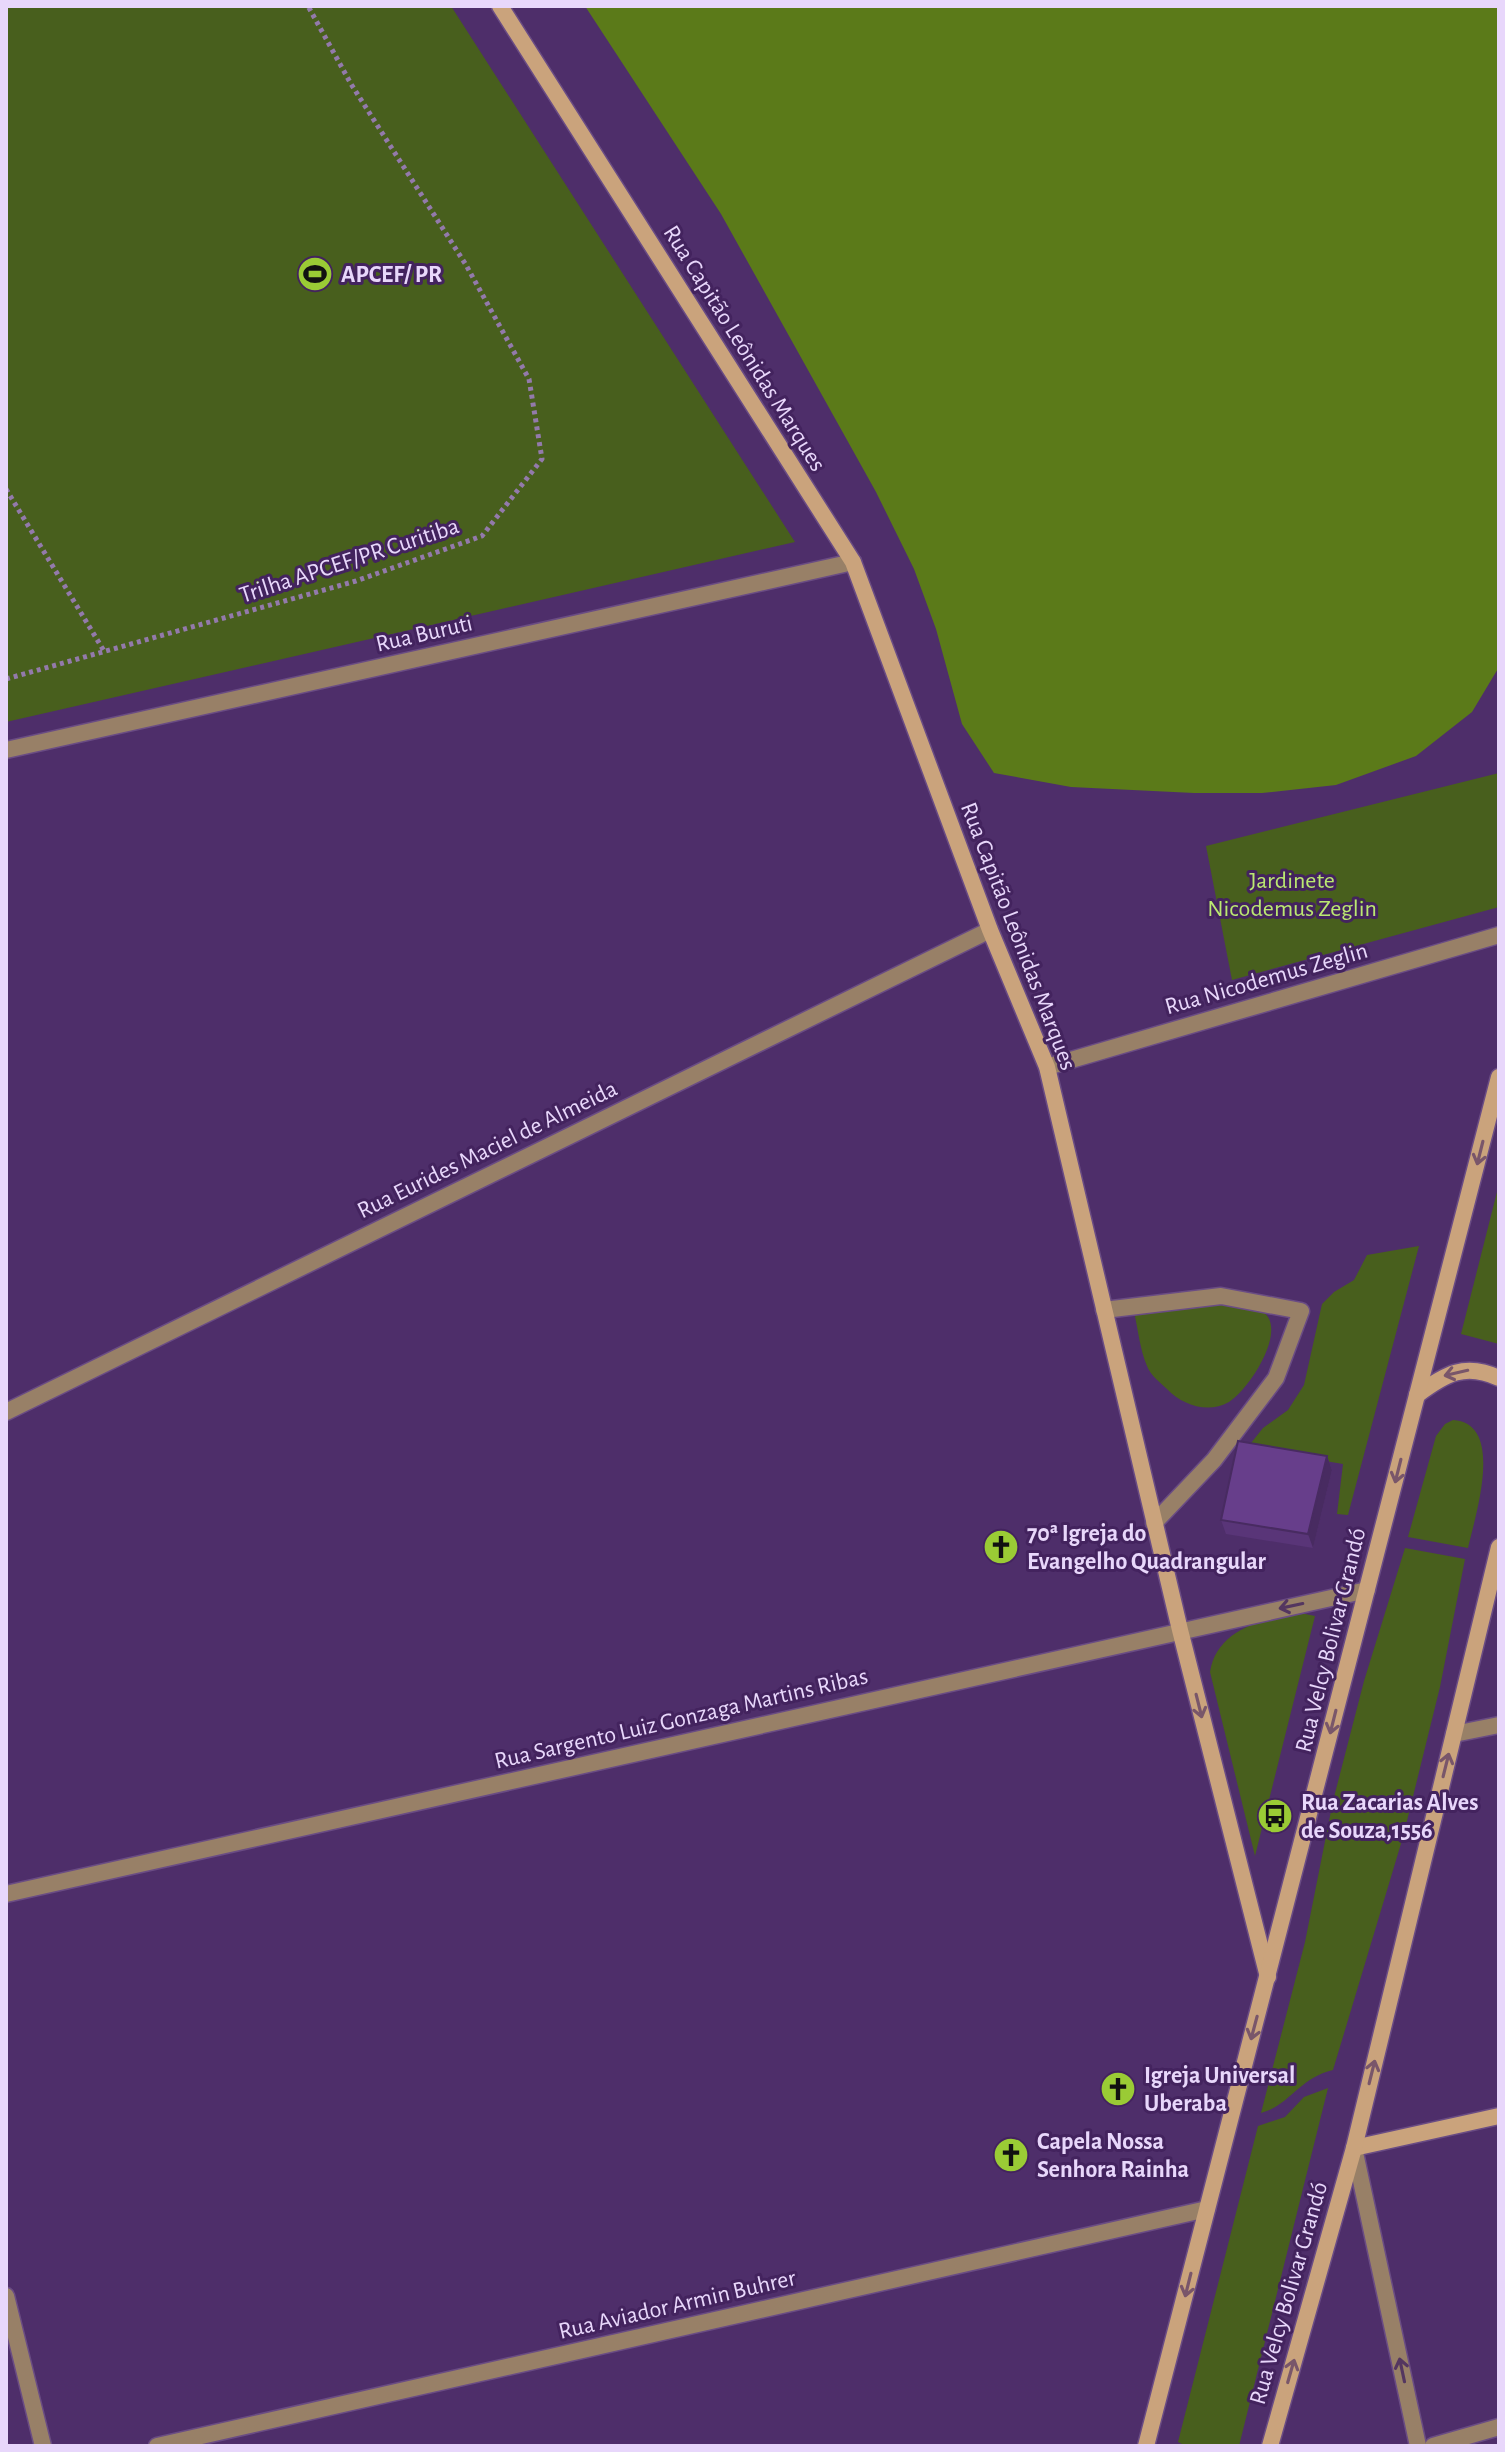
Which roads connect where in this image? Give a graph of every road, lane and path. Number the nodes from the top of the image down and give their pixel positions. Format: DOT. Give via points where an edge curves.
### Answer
graph roads {
  1 [pos="308,6"];
  2 [pos="500,6"];
  3 [pos="6,489"];
  4 [pos="853,562"];
  5 [pos="104,651"];
  6 [pos="6,679"];
  7 [pos="6,750"];
  8 [pos="990,930"];
  9 [pos="1499,935"];
  10 [pos="1047,1067"];
  11 [pos="1499,1077"];
  12 [pos="1104,1310"];
  13 [pos="1499,1378"];
  14 [pos="1417,1395"];
  15 [pos="6,1412"];
  16 [pos="1154,1523"];
  17 [pos="1499,1547"];
  18 [pos="1367,1590"];
  19 [pos="1180,1630"];
  20 [pos="1499,1725"];
  21 [pos="1454,1734"];
  22 [pos="6,1894"];
  23 [pos="1268,1977"];
  24 [pos="1499,2116"];
  25 [pos="1354,2148"];
  26 [pos="1207,2209"];
  27 [pos="6,2296"];
  28 [pos="1499,2427"];
  29 [pos="43,2446"];
  30 [pos="157,2446"];
  31 [pos="1146,2446"];
  32 [pos="1270,2446"];
  33 [pos="1418,2446"];
  34 [pos="1433,2446"];
  1 -- 5 [label="path, Trilha APCEF/PR Curitiba" via="529,379 542,459 482,536 356,581"];
  2 -- 4 [label="main road, Rua Capitão Leônidas Marques"];
  3 -- 5 [label="path"];
  4 -- 7 [label="street, Rua Buruti"];
  4 -- 8 [label="main road, Rua Capitão Leônidas Marques"];
  5 -- 6 [label="path, Trilha APCEF/PR Curitiba"];
  8 -- 10 [label="main road, Rua Capitão Leônidas Marques"];
  8 -- 15 [label="street, Rua Eurides Maciel de Almeida"];
  9 -- 10 [label="street, Rua Nicodemus Zeglin"];
  10 -- 12 [label="main road, Rua Capitão Leônidas Marques"];
  11 -- 14 [label="main road, Rua Velcy Bolivar Grandó, one-way"];
  12 -- 16 [label="main road, Rua Capitão Leônidas Marques"];
  12 -- 16 [label="street" via="1221,1296 1301,1311 1276,1378 1214,1460"];
  13 -- 14 [label="main road, one-way" via="1483,1370 1461,1370"];
  14 -- 18 [label="main road, Rua Velcy Bolivar Grandó, one-way"];
  16 -- 19 [label="main road, Rua Capitão Leônidas Marques"];
  17 -- 21 [label="main road, Rua Velcy Bolivar Grandó"];
  18 -- 19 [label="street, Rua Sargento Luiz Gonzaga Martins Ribas, one-way"];
  18 -- 23 [label="main road, Rua Velcy Bolivar Grandó, one-way"];
  19 -- 22 [label="street, Rua Sargento Luiz Gonzaga Martins Ribas"];
  19 -- 23 [label="main road, Rua Capitão Leônidas Marques, one-way"];
  20 -- 21 [label="street"];
  25 -- 21 [label="main road, Rua Velcy Bolivar Grandó, one-way"];
  23 -- 26 [label="main road, Rua Velcy Bolivar Grandó, one-way"];
  24 -- 25 [label="main road"];
  32 -- 25 [label="main road, Rua Velcy Bolivar Grandó, one-way"];
  33 -- 25 [label="street, one-way"];
  26 -- 30 [label="street, Rua Aviador Armin Buhrer"];
  26 -- 31 [label="main road, Rua Velcy Bolivar Grandó, one-way"];
  27 -- 29 [label="street"];
  28 -- 34 [label="street"];
}
